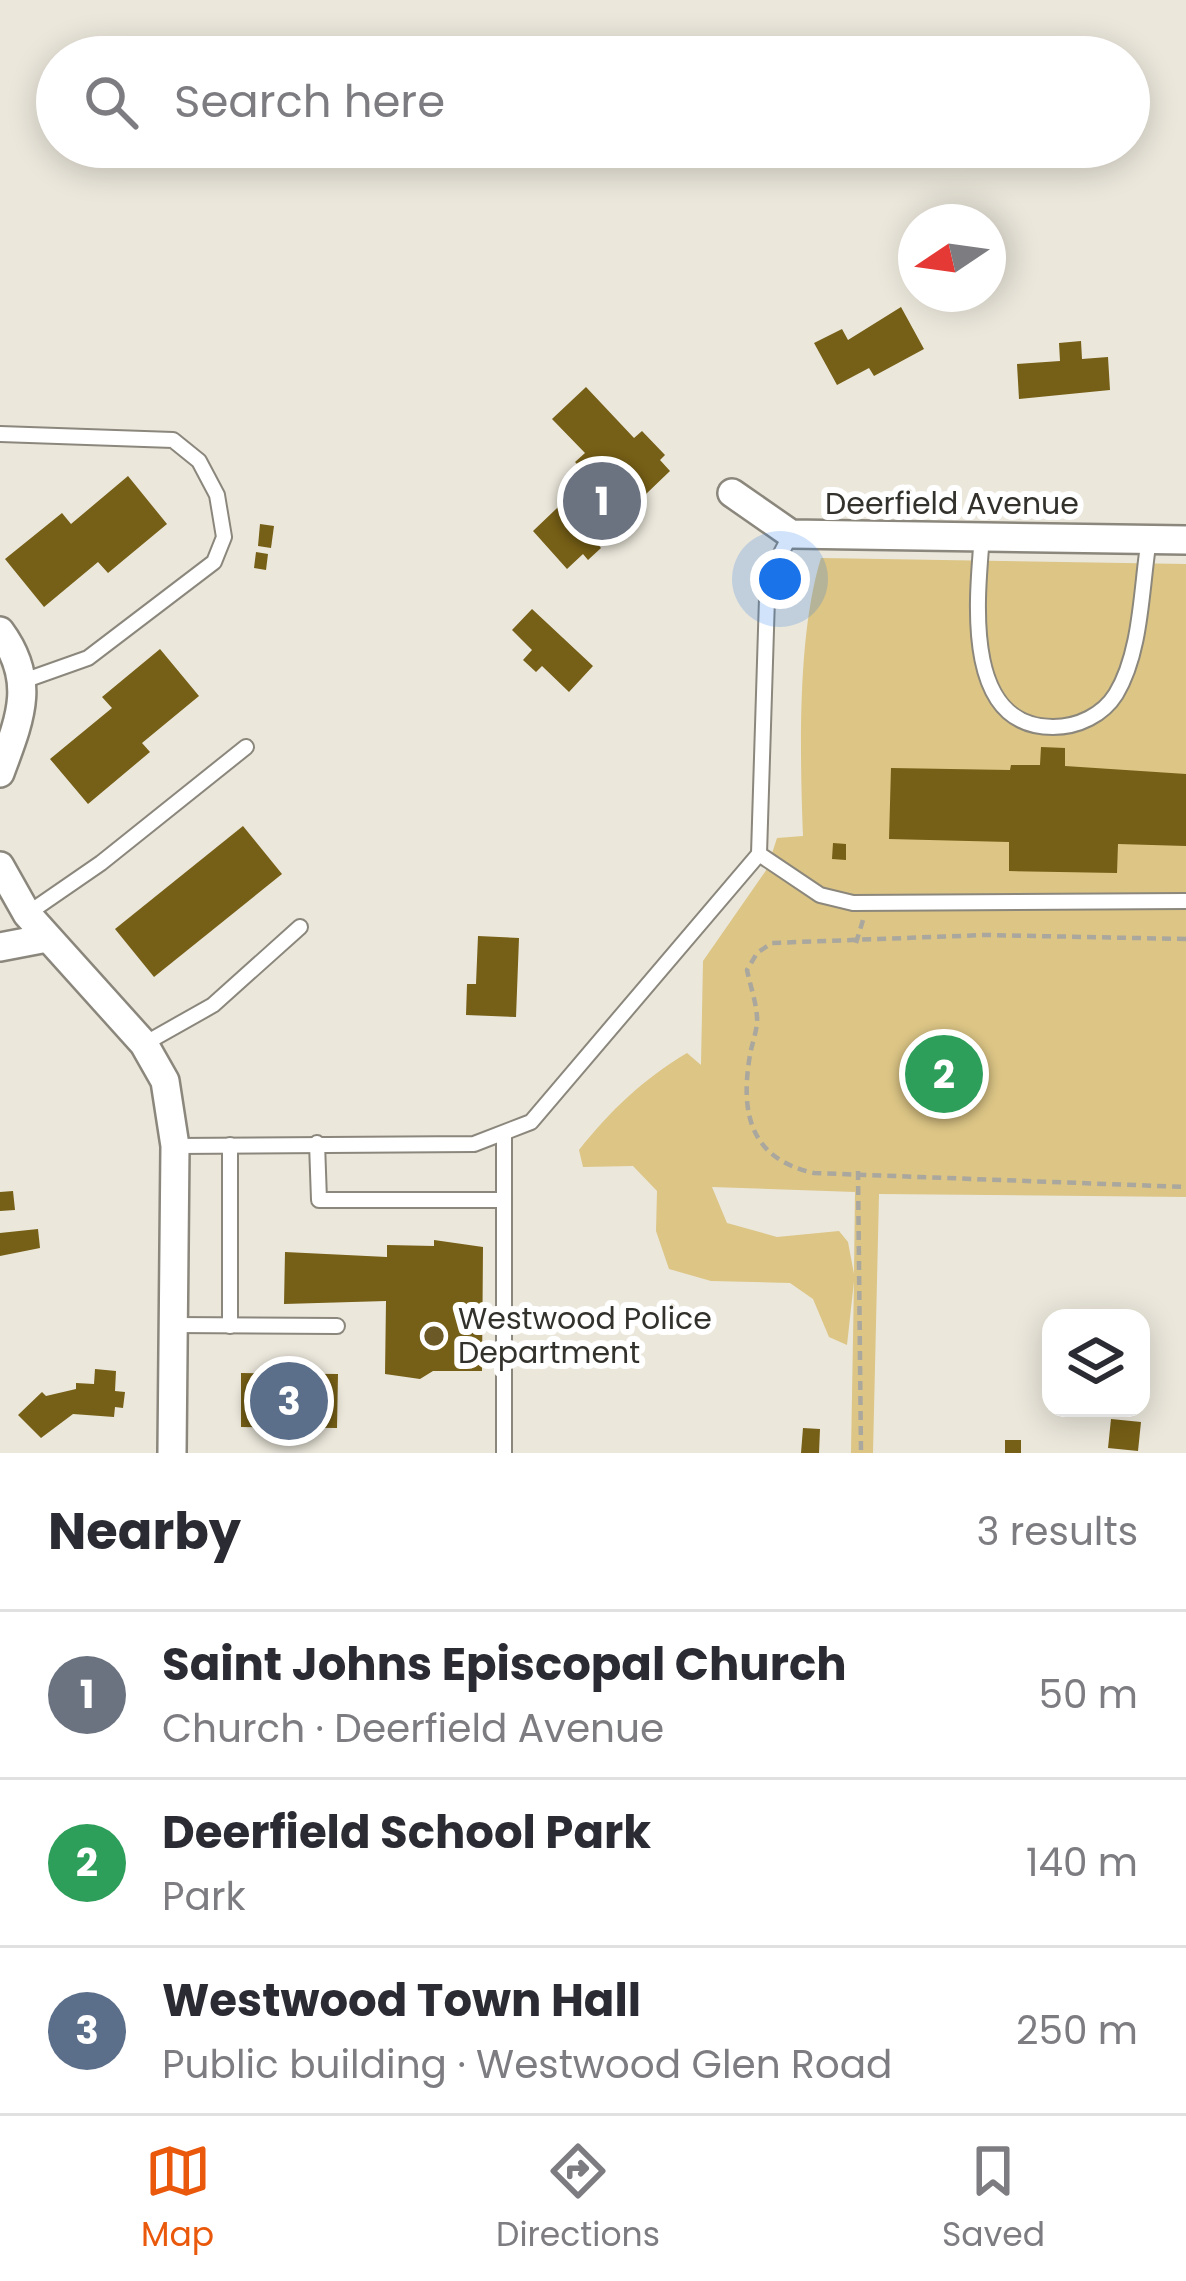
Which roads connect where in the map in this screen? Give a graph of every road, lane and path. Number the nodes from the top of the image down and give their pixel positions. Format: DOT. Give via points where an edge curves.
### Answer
graph roads {
  1 [pos="0,434"];
  2 [pos="732,493"];
  3 [pos="790,534"];
  4 [pos="982,536"];
  5 [pos="1149,539"];
  6 [pos="1186,540"];
  7 [pos="0,631"];
  8 [pos="26,680"];
  9 [pos="246,747"];
  10 [pos="0,773"];
  11 [pos="759,854"];
  12 [pos="0,866"];
  13 [pos="1186,901"];
  14 [pos="27,914"];
  15 [pos="300,927"];
  16 [pos="47,938"];
  17 [pos="1186,939"];
  18 [pos="0,947"];
  19 [pos="144,1044"];
  20 [pos="504,1135"];
  21 [pos="317,1143"];
  22 [pos="230,1145"];
  23 [pos="175,1146"];
  24 [pos="858,1171"];
  25 [pos="1186,1187"];
  26 [pos="504,1200"];
  27 [pos="173,1325"];
  28 [pos="230,1326"];
  29 [pos="337,1326"];
  30 [pos="172,1453"];
  31 [pos="504,1453"];
  32 [pos="861,1453"];
  1 -- 8 [label="lane" via="173,440 199,461 217,495 224,537 214,562 88,658"];
  2 -- 3 [label="street, Deerfield Avenue"];
  3 -- 4 [label="street, Deerfield Avenue"];
  3 -- 11 [label="lane" via="767,598"];
  4 -- 5 [label="street, Deerfield Avenue"];
  4 -- 5 [label="lane" via="978,592 992,692 1005,712 1052,727 1078,724 1115,696 1130,664"];
  5 -- 6 [label="street, Deerfield Avenue"];
  7 -- 8 [label="street"];
  8 -- 10 [label="street"];
  9 -- 14 [label="lane"];
  11 -- 13 [label="lane" via="820,895 853,903"];
  11 -- 20 [label="lane" via="570,1082 531,1122"];
  12 -- 14 [label="street"];
  14 -- 16 [label="street"];
  15 -- 19 [label="lane" via="213,1005"];
  16 -- 18 [label="street"];
  16 -- 19 [label="street"];
  17 -- 24 [label="path" via="793,940 757,953 747,970 758,1021 744,1094 751,1123 787,1167"];
  19 -- 23 [label="street" via="165,1081"];
  20 -- 21 [label="lane" via="474,1144"];
  20 -- 26 [label="lane"];
  21 -- 22 [label="lane"];
  21 -- 26 [label="lane" via="319,1200"];
  22 -- 23 [label="lane"];
  22 -- 28 [label="lane"];
  23 -- 27 [label="street"];
  24 -- 25 [label="path"];
  24 -- 32 [label="path"];
  26 -- 31 [label="lane"];
  27 -- 28 [label="lane"];
  27 -- 30 [label="street"];
  28 -- 29 [label="lane"];
}
